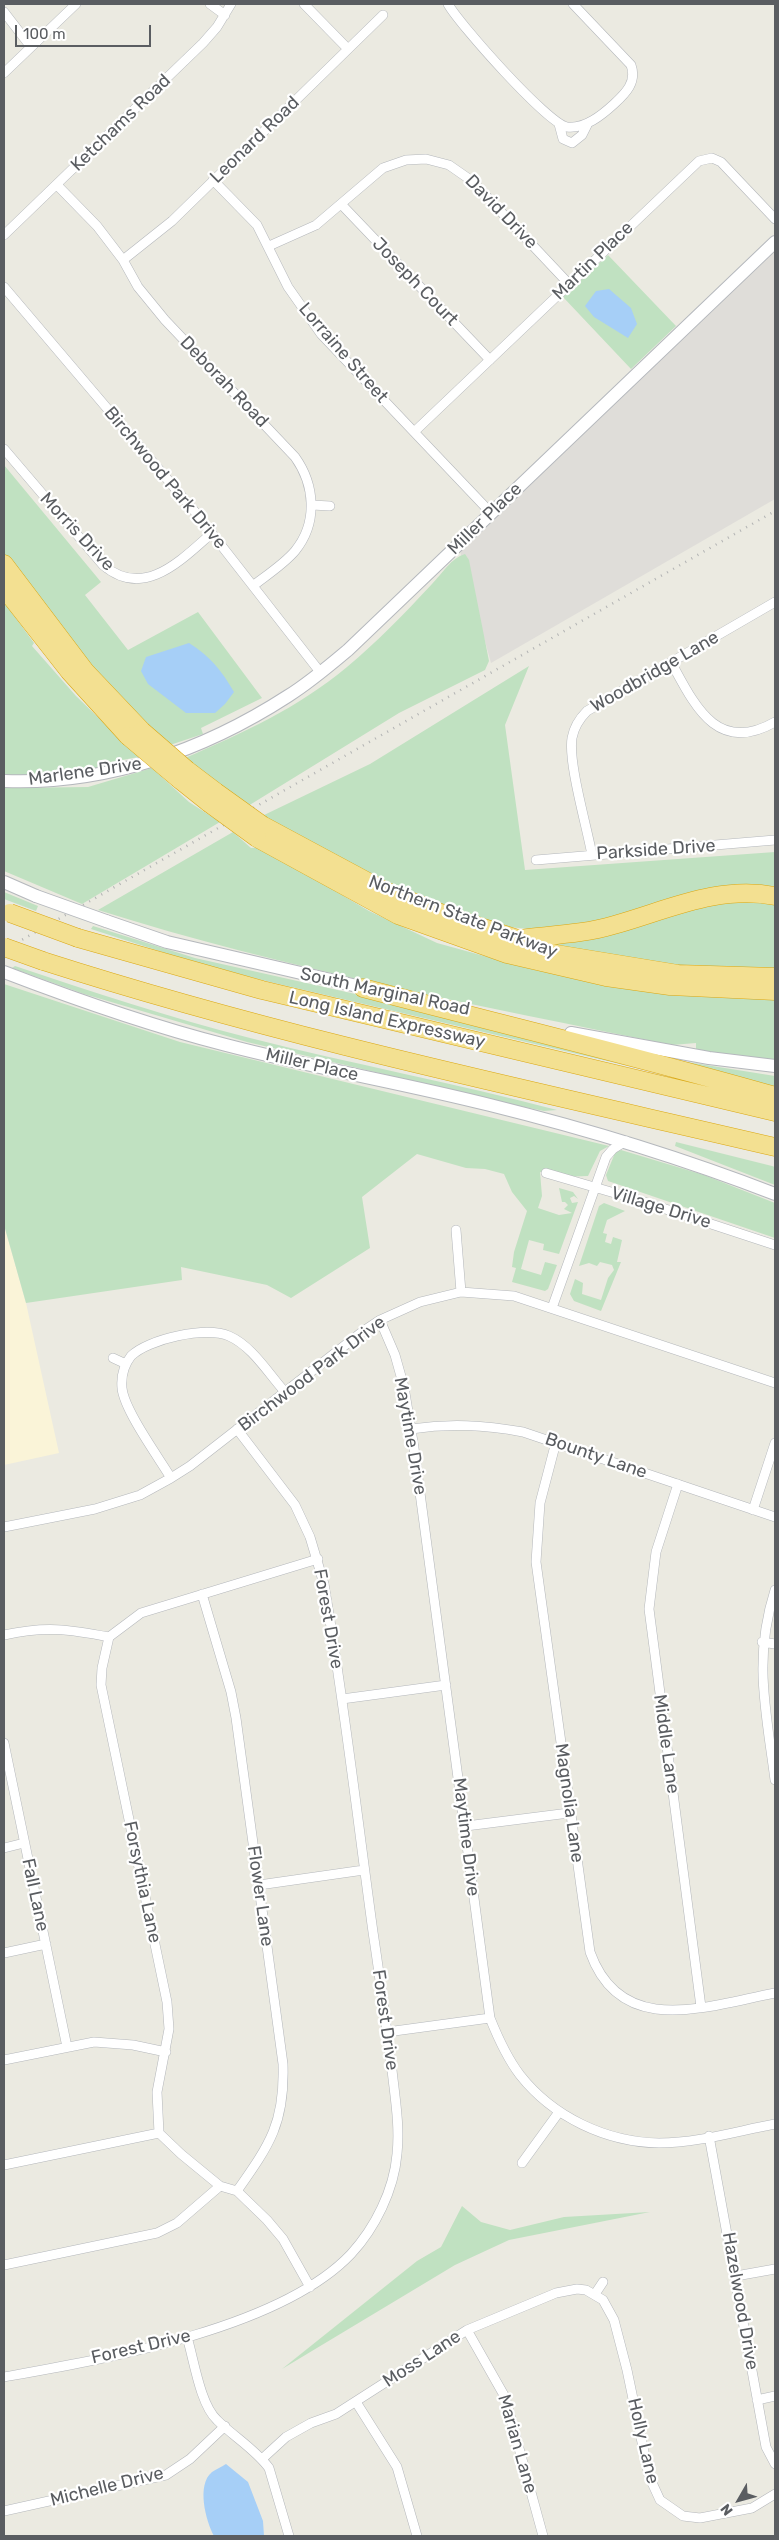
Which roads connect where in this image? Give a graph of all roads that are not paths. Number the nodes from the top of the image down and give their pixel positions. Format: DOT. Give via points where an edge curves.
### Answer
graph roads {
  1 [pos="76,4"];
  2 [pos="210,4"];
  3 [pos="231,4"];
  4 [pos="304,4"];
  5 [pos="448,4"];
  6 [pos="573,4"];
  7 [pos="4,12"];
  8 [pos="225,15"];
  9 [pos="383,15"];
  10 [pos="31,47"];
  11 [pos="348,49"];
  12 [pos="4,73"];
  13 [pos="588,123"];
  14 [pos="559,124"];
  15 [pos="214,180"];
  16 [pos="58,184"];
  17 [pos="341,204"];
  18 [pos="775,219"];
  19 [pos="4,235"];
  20 [pos="775,242"];
  21 [pos="269,246"];
  22 [pos="123,260"];
  23 [pos="570,284"];
  24 [pos="4,287"];
  25 [pos="490,360"];
  26 [pos="414,432"];
  27 [pos="4,449"];
  28 [pos="312,505"];
  29 [pos="330,506"];
  30 [pos="492,513"];
  31 [pos="212,533"];
  32 [pos="4,564"];
  33 [pos="254,586"];
  34 [pos="4,588"];
  35 [pos="775,602"];
  36 [pos="671,662"];
  37 [pos="320,672"];
  38 [pos="775,722"];
  39 [pos="135,733"];
  40 [pos="166,757"];
  41 [pos="4,782"];
  42 [pos="260,831"];
  43 [pos="775,840"];
  44 [pos="592,855"];
  45 [pos="536,860"];
  46 [pos="4,882"];
  47 [pos="775,896"];
  48 [pos="7,912"];
  49 [pos="518,939"];
  50 [pos="4,946"];
  51 [pos="7,974"];
  52 [pos="775,977"];
  53 [pos="363,988"];
  54 [pos="775,991"];
  55 [pos="775,1066"];
  56 [pos="775,1096"];
  57 [pos="775,1112"];
  58 [pos="644,1116"];
  59 [pos="626,1142"];
  60 [pos="775,1147"];
  61 [pos="775,1160"];
  62 [pos="546,1174"];
  63 [pos="594,1187"];
  64 [pos="775,1194"];
  65 [pos="456,1230"];
  66 [pos="775,1245"];
  67 [pos="461,1292"];
  68 [pos="552,1308"];
  69 [pos="380,1320"];
  70 [pos="113,1358"];
  71 [pos="126,1364"];
  72 [pos="775,1384"];
  73 [pos="285,1392"];
  74 [pos="237,1429"];
  75 [pos="411,1429"];
  76 [pos="556,1442"];
  77 [pos="775,1443"];
  78 [pos="171,1478"];
  79 [pos="678,1484"];
  80 [pos="753,1510"];
  81 [pos="775,1517"];
  82 [pos="4,1527"];
  83 [pos="318,1559"];
  84 [pos="775,1590"];
  85 [pos="202,1594"];
  86 [pos="4,1635"];
  87 [pos="109,1637"];
  88 [pos="762,1642"];
  89 [pos="775,1644"];
  90 [pos="446,1685"];
  91 [pos="342,1699"];
  92 [pos="4,1743"];
  93 [pos="775,1780"];
  94 [pos="569,1813"];
  95 [pos="466,1826"];
  96 [pos="24,1843"];
  97 [pos="4,1848"];
  98 [pos="364,1870"];
  99 [pos="259,1884"];
  100 [pos="46,1944"];
  101 [pos="4,1953"];
  102 [pos="775,1993"];
  103 [pos="701,2007"];
  104 [pos="490,2018"];
  105 [pos="387,2032"];
  106 [pos="67,2047"];
  107 [pos="166,2052"];
  108 [pos="4,2060"];
  109 [pos="559,2112"];
  110 [pos="775,2124"];
  111 [pos="159,2133"];
  112 [pos="709,2136"];
  113 [pos="522,2163"];
  114 [pos="4,2165"];
  115 [pos="220,2186"];
  116 [pos="237,2192"];
  117 [pos="4,2266"];
  118 [pos="775,2269"];
  119 [pos="736,2276"];
  120 [pos="603,2282"];
  121 [pos="310,2287"];
  122 [pos="595,2294"];
  123 [pos="467,2330"];
  124 [pos="187,2336"];
  125 [pos="4,2377"];
  126 [pos="775,2396"];
  127 [pos="757,2400"];
  128 [pos="356,2402"];
  129 [pos="225,2426"];
  130 [pos="262,2459"];
  131 [pos="775,2464"];
  132 [pos="775,2494"];
  133 [pos="4,2511"];
  134 [pos="289,2536"];
  135 [pos="416,2536"];
  136 [pos="543,2536"];
  1 -- 10 [label="street"];
  2 -- 8 [label="street"];
  3 -- 8 [label="street, Ketchams Road"];
  4 -- 11 [label="street"];
  5 -- 14 [label="street" via="469,34"];
  6 -- 13 [label="street" via="631,65 633,71 630,88"];
  7 -- 10 [label="street"];
  8 -- 16 [label="street, Ketchams Road" via="203,43"];
  9 -- 11 [label="street, Leonard Road"];
  10 -- 12 [label="street"];
  11 -- 15 [label="street, Leonard Road"];
  13 -- 14 [label="street" via="569,127"];
  13 -- 14 [label="street" via="582,135 572,143 563,139"];
  15 -- 21 [label="street, Lorraine Street" via="257,225"];
  15 -- 22 [label="street, Leonard Road" via="172,221"];
  16 -- 19 [label="street, Ketchams Road"];
  16 -- 22 [label="street, Deborah Road"];
  17 -- 21 [label="street, David Drive" via="316,225"];
  17 -- 23 [label="street, David Drive" via="363,182 392,163 426,159 449,165 472,181"];
  17 -- 25 [label="street, Joseph Court"];
  18 -- 23 [label="street, Martin Place" via="721,162 705,159 693,166"];
  20 -- 30 [label="main road, Miller Place"];
  21 -- 26 [label="street, Lorraine Street" via="303,312"];
  22 -- 28 [label="street, Deborah Road" via="138,286 165,320 296,458 304,470"];
  23 -- 25 [label="street, Martin Place"];
  24 -- 31 [label="street, Birchwood Park Drive"];
  25 -- 26 [label="street, Martin Place"];
  26 -- 30 [label="street, Lorraine Street"];
  27 -- 31 [label="street, Morris Drive" via="112,573 132,579 157,575 172,567"];
  28 -- 29 [label="street"];
  28 -- 33 [label="street, Deborah Road" via="308,529 295,551"];
  30 -- 37 [label="main road, Miller Place" via="348,650"];
  31 -- 33 [label="street, Birchwood Park Drive"];
  32 -- 39 [label="highway, Northern State Parkway"];
  33 -- 37 [label="street, Birchwood Park Drive"];
  34 -- 39 [label="highway, Northern State Parkway" via="69,671"];
  35 -- 36 [label="street, Woodbridge Lane"];
  36 -- 38 [label="street" via="706,720 718,728 745,733 761,730"];
  36 -- 44 [label="street, Woodbridge Lane" via="587,711 575,727 571,747"];
  37 -- 40 [label="main road, Miller Place" via="248,720"];
  39 -- 42 [label="highway, Northern State Parkway, bridge" via="212,798"];
  40 -- 41 [label="main road, Marlene Drive" via="126,769 66,778"];
  42 -- 49 [label="highway, Northern State Parkway" via="384,890 456,919"];
  42 -- 54 [label="highway, Northern State Parkway" via="398,915 507,954 652,984"];
  43 -- 44 [label="street, Parkside Drive"];
  44 -- 45 [label="street, Parkside Drive"];
  46 -- 53 [label="main road, South Marginal Road, bridge" via="167,942"];
  47 -- 49 [label="highway" via="742,893 712,896 673,905 613,926"];
  48 -- 57 [label="highway, Long Island Expressway, bridge" via="78,938 262,990"];
  49 -- 52 [label="highway, Northern State Parkway" via="550,953 628,967 678,974"];
  50 -- 58 [label="highway, Long Island Expressway, bridge" via="154,996 254,1024"];
  51 -- 59 [label="main road, Miller Place" via="227,1046 489,1104"];
  53 -- 55 [label="main road, South Marginal Road" via="623,1044"];
  53 -- 56 [label="highway" via="657,1062"];
  58 -- 60 [label="highway, Long Island Expressway"];
  58 -- 61 [label="highway"];
  59 -- 63 [label="street" via="606,1157"];
  59 -- 64 [label="main road, Miller Place" via="692,1162"];
  62 -- 63 [label="street, Village Drive"];
  63 -- 66 [label="street, Village Drive"];
  63 -- 68 [label="street"];
  65 -- 67 [label="street"];
  67 -- 68 [label="street, Birchwood Park Drive" via="514,1296"];
  67 -- 69 [label="street, Birchwood Park Drive" via="420,1302"];
  68 -- 72 [label="street, Birchwood Park Drive"];
  69 -- 73 [label="street, Birchwood Park Drive"];
  69 -- 75 [label="street, Maytime Drive" via="396,1355"];
  70 -- 71 [label="street"];
  71 -- 73 [label="street" via="132,1355 149,1345 210,1332 244,1345"];
  71 -- 78 [label="street" via="122,1390 128,1406"];
  73 -- 74 [label="street, Birchwood Park Drive"];
  74 -- 78 [label="street, Birchwood Park Drive"];
  74 -- 83 [label="street, Forest Drive" via="295,1505"];
  75 -- 76 [label="street, Bounty Lane" via="481,1425"];
  75 -- 90 [label="street, Maytime Drive"];
  76 -- 79 [label="street, Bounty Lane"];
  76 -- 94 [label="street, Magnolia Lane" via="540,1503 536,1562"];
  77 -- 80 [label="street"];
  78 -- 82 [label="street, Birchwood Park Drive" via="140,1495 95,1509"];
  79 -- 80 [label="street, Bounty Lane"];
  79 -- 103 [label="street, Middle Lane" via="656,1552 648,1609"];
  80 -- 81 [label="street, Bounty Lane"];
  83 -- 85 [label="street"];
  83 -- 91 [label="street, Forest Drive"];
  84 -- 88 [label="street"];
  85 -- 87 [label="street" via="141,1613"];
  85 -- 99 [label="street, Flower Lane" via="231,1692"];
  86 -- 87 [label="street" via="46,1628"];
  87 -- 107 [label="street, Forsythia Lane" via="101,1685 167,2002 169,2029"];
  88 -- 89 [label="street"];
  88 -- 93 [label="street" via="762,1685"];
  90 -- 91 [label="street"];
  90 -- 95 [label="street, Maytime Drive"];
  91 -- 98 [label="street, Forest Drive"];
  92 -- 96 [label="street, Fall Lane"];
  94 -- 95 [label="street"];
  94 -- 103 [label="street, Magnolia Lane" via="590,1952 602,1978 621,1996 646,2008 678,2012"];
  95 -- 104 [label="street, Maytime Drive"];
  96 -- 97 [label="street"];
  96 -- 100 [label="street, Fall Lane"];
  98 -- 99 [label="street"];
  98 -- 105 [label="street, Forest Drive"];
  99 -- 116 [label="street, Flower Lane" via="284,2087 276,2130"];
  100 -- 101 [label="street"];
  100 -- 106 [label="street, Fall Lane"];
  102 -- 103 [label="street, Magnolia Lane"];
  104 -- 105 [label="street"];
  104 -- 109 [label="street, Maytime Drive" via="502,2047 520,2075"];
  105 -- 121 [label="street, Forest Drive" via="399,2131 390,2188 378,2216 362,2240 337,2267"];
  106 -- 107 [label="street" via="108,2042"];
  106 -- 108 [label="street"];
  107 -- 111 [label="street, Forsythia Lane" via="157,2092"];
  109 -- 112 [label="street, Maytime Drive" via="593,2129 628,2140 661,2143"];
  109 -- 113 [label="street"];
  110 -- 112 [label="street, Maytime Drive"];
  111 -- 114 [label="street"];
  111 -- 115 [label="street"];
  112 -- 119 [label="street, Hazelwood Drive"];
  115 -- 116 [label="street"];
  115 -- 117 [label="street" via="177,2223 157,2233"];
  116 -- 121 [label="street" via="273,2226"];
  118 -- 119 [label="street"];
  119 -- 127 [label="street, Hazelwood Drive"];
  120 -- 122 [label="street"];
  121 -- 124 [label="street, Forest Drive" via="253,2314"];
  122 -- 123 [label="street, Moss Lane" via="577,2289 556,2293"];
  122 -- 132 [label="street, Holly Lane" via="603,2300 614,2320 649,2476 660,2500 683,2516 700,2518 752,2508"];
  123 -- 128 [label="street, Moss Lane"];
  123 -- 136 [label="street, Marian Lane" via="505,2397"];
  124 -- 125 [label="street, Forest Drive"];
  124 -- 129 [label="street" via="206,2404"];
  126 -- 127 [label="street"];
  127 -- 131 [label="street, Hazelwood Drive" via="766,2447"];
  128 -- 130 [label="street, Moss Lane" via="292,2433"];
  128 -- 135 [label="street" via="397,2468"];
  129 -- 130 [label="street"];
  129 -- 133 [label="street, Michelle Drive" via="190,2459 166,2474"];
  130 -- 134 [label="street" via="273,2479"];
}
